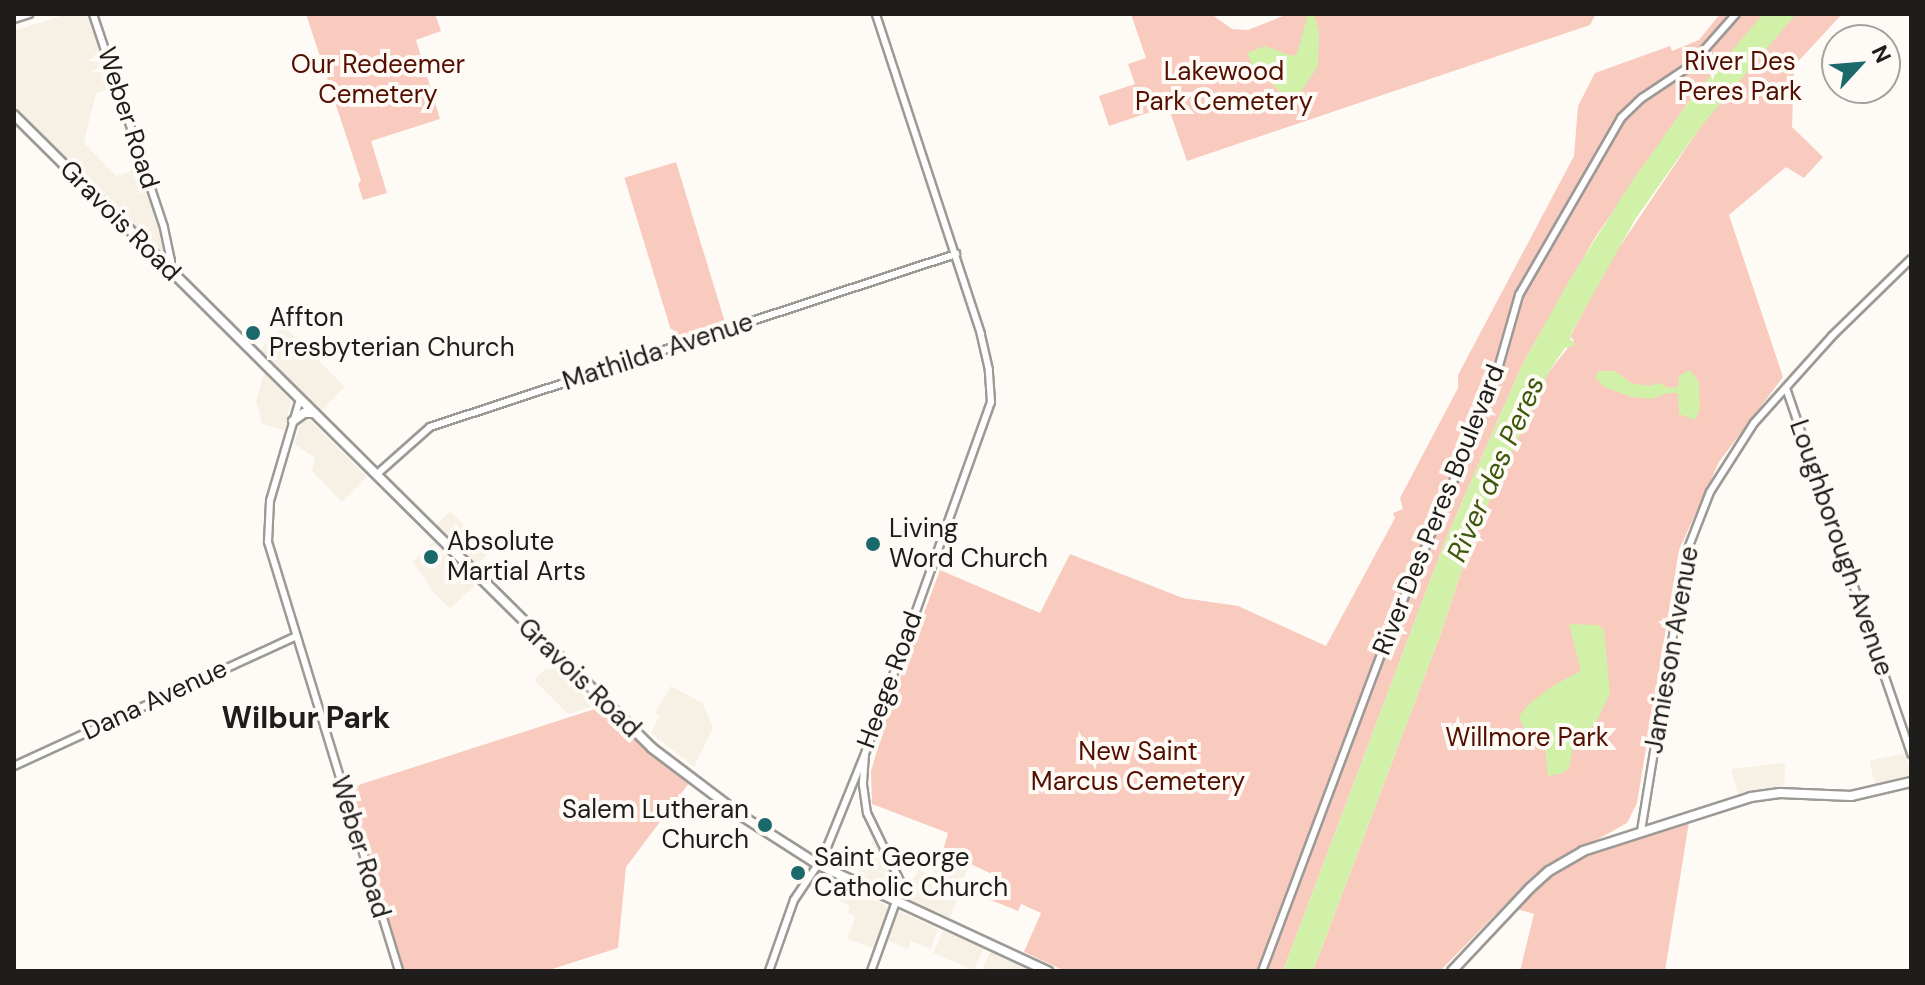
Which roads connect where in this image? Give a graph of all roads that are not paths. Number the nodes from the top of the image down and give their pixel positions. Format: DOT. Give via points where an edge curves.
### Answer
graph roads {
  1 [pos="29,14"];
  2 [pos="93,14"];
  3 [pos="876,14"];
  4 [pos="1736,14"];
  5 [pos="14,19"];
  6 [pos="14,115"];
  7 [pos="956,254"];
  8 [pos="1911,259"];
  9 [pos="168,269"];
  10 [pos="1786,388"];
  11 [pos="300,399"];
  12 [pos="314,413"];
  13 [pos="293,421"];
  14 [pos="376,475"];
  15 [pos="296,636"];
  16 [pos="866,751"];
  17 [pos="1911,754"];
  18 [pos="14,766"];
  19 [pos="1911,782"];
  20 [pos="1641,831"];
  21 [pos="818,865"];
  22 [pos="896,904"];
  23 [pos="399,971"];
  24 [pos="769,971"];
  25 [pos="871,971"];
  26 [pos="1048,971"];
  27 [pos="1262,971"];
  28 [pos="1452,971"];
  1 -- 5 [label="street"];
  2 -- 9 [label="street, Weber Road" via="163,227"];
  3 -- 7 [label="street, Heege Road"];
  4 -- 27 [label="street, River Des Peres Boulevard" via="1690,66 1621,118 1519,295 1492,390 1390,631"];
  6 -- 9 [label="main road, Gravois Road"];
  7 -- 14 [label="street, Mathilda Avenue" via="430,427"];
  7 -- 16 [label="street, Heege Road" via="985,347 991,402"];
  8 -- 10 [label="street, Jamieson Avenue"];
  9 -- 11 [label="main road, Gravois Road"];
  10 -- 17 [label="street, Loughborough Avenue"];
  10 -- 20 [label="street, Jamieson Avenue" via="1729,458 1687,551"];
  11 -- 12 [label="main road, Gravois Road"];
  11 -- 13 [label="street, Weber Road"];
  12 -- 13 [label="main road"];
  12 -- 14 [label="main road, Gravois Road"];
  13 -- 15 [label="street, Weber Road" via="267,524 271,556"];
  14 -- 21 [label="main road, Gravois Road" via="652,748 735,812"];
  15 -- 18 [label="street, Dana Avenue"];
  15 -- 23 [label="street, Weber Road"];
  16 -- 21 [label="street, Heege Road"];
  16 -- 22 [label="street" via="865,805 901,878"];
  19 -- 20 [label="main road" via="1851,796 1762,795"];
  20 -- 28 [label="main road" via="1583,851 1549,871"];
  21 -- 22 [label="main road, Gravois Road"];
  21 -- 24 [label="street, Heege Road" via="794,900"];
  22 -- 25 [label="street"];
  22 -- 26 [label="main road, Gravois Road"];
}
